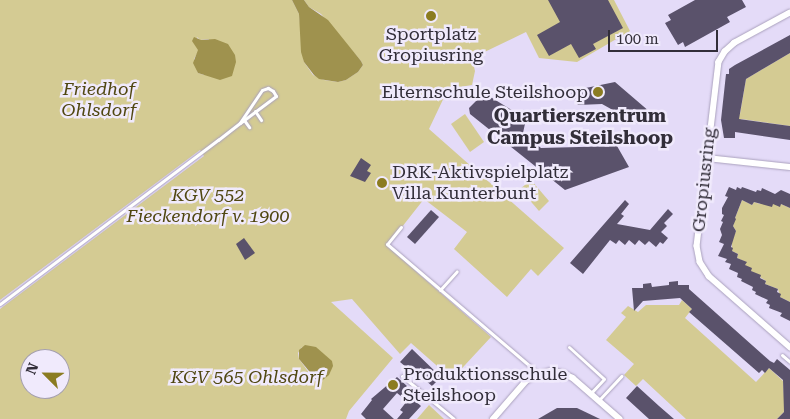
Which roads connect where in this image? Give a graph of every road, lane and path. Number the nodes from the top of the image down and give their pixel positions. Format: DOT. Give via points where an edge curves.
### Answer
graph roads {
  1 [pos="790,13"];
  2 [pos="255,111"];
  3 [pos="261,120"];
  4 [pos="242,122"];
  5 [pos="249,127"];
  6 [pos="707,158"];
  7 [pos="790,167"];
  8 [pos="401,227"];
  9 [pos="457,271"];
  10 [pos="440,290"];
  11 [pos="0,304"];
  12 [pos="569,347"];
  13 [pos="790,348"];
  14 [pos="782,355"];
  15 [pos="790,362"];
  16 [pos="539,374"];
  17 [pos="402,376"];
  18 [pos="621,376"];
  19 [pos="591,394"];
  20 [pos="599,401"];
  21 [pos="454,419"];
  22 [pos="493,419"];
  23 [pos="620,419"];
  1 -- 6 [label="street, Gropiusring" via="734,43 721,58 716,74"];
  2 -- 3 [label="lane"];
  2 -- 4 [label="lane"];
  2 -- 4 [label="lane" via="276,96 273,90 262,90"];
  4 -- 5 [label="lane"];
  4 -- 11 [label="lane"];
  6 -- 7 [label="street"];
  6 -- 13 [label="street, Gropiusring" via="697,246 700,262 712,279"];
  8 -- 10 [label="lane" via="387,244"];
  9 -- 10 [label="lane"];
  10 -- 16 [label="lane"];
  12 -- 19 [label="lane" via="604,379"];
  14 -- 15 [label="lane"];
  16 -- 19 [label="street" via="551,371 566,374"];
  16 -- 22 [label="street" via="526,381"];
  17 -- 21 [label="lane"];
  18 -- 20 [label="lane"];
  19 -- 20 [label="street"];
  20 -- 23 [label="street"];
}
